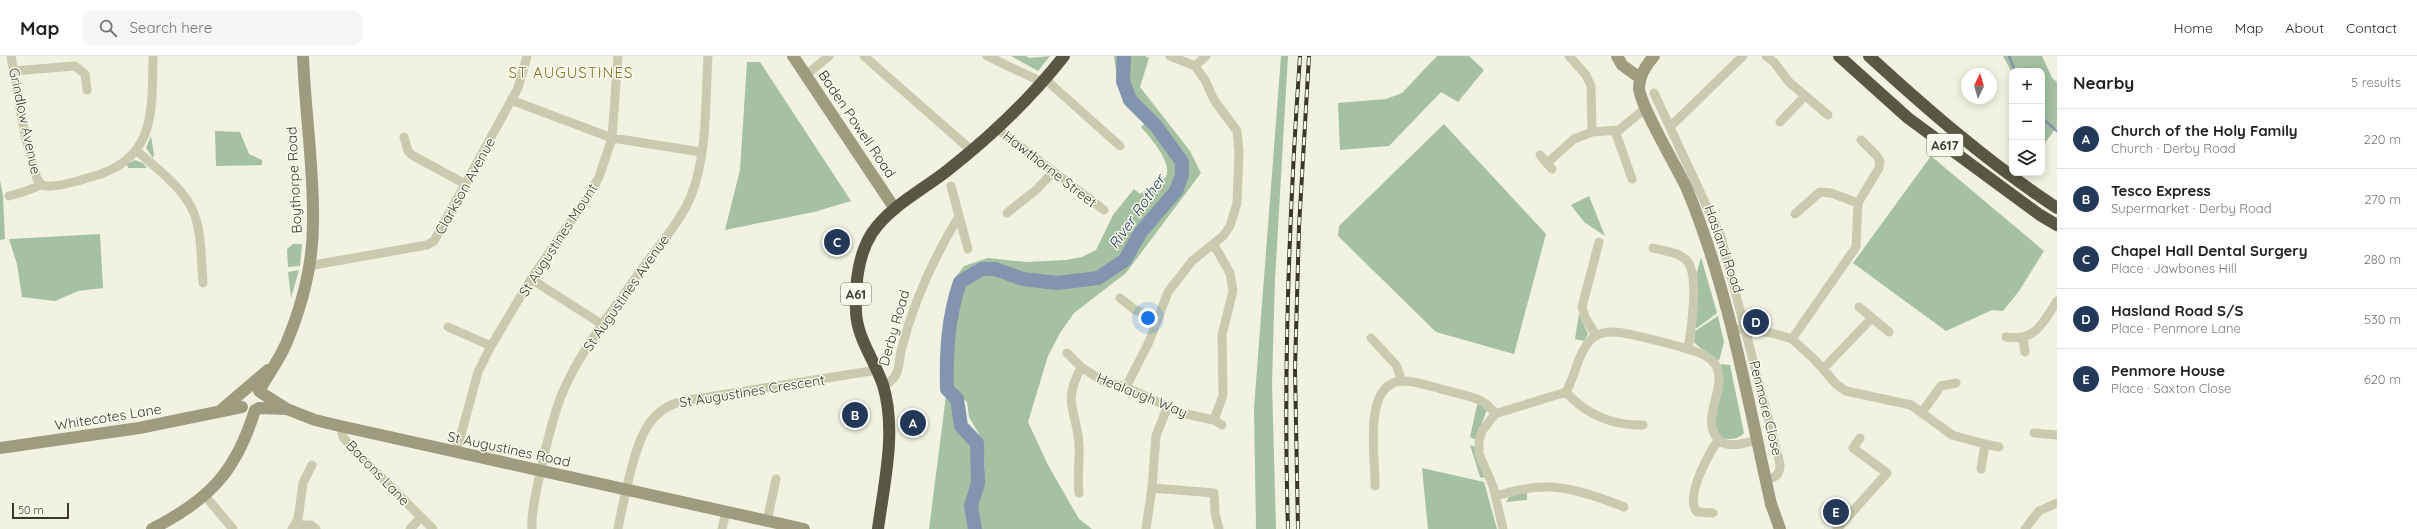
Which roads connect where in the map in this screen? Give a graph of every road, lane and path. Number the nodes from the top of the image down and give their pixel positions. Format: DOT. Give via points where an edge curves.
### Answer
graph roads {
  1 [pos="11,56"];
  2 [pos="154,56"];
  3 [pos="303,56"];
  4 [pos="527,56"];
  5 [pos="618,56"];
  6 [pos="708,56"];
  7 [pos="793,56"];
  8 [pos="829,56"];
  9 [pos="864,56"];
  10 [pos="987,56"];
  11 [pos="1064,56"];
  12 [pos="1170,56"];
  13 [pos="1206,56"];
  14 [pos="1569,56"];
  15 [pos="1617,56"];
  16 [pos="1654,56"];
  17 [pos="1743,56"];
  18 [pos="1766,56"];
  19 [pos="1839,56"];
  20 [pos="1869,56"];
  21 [pos="1195,66"];
  22 [pos="13,71"];
  23 [pos="806,75"];
  24 [pos="1640,78"];
  25 [pos="1043,80"];
  26 [pos="87,90"];
  27 [pos="1654,93"];
  28 [pos="1804,97"];
  29 [pos="511,100"];
  30 [pos="1646,108"];
  31 [pos="1828,115"];
  32 [pos="1666,118"];
  33 [pos="1780,122"];
  34 [pos="1655,125"];
  35 [pos="1670,127"];
  36 [pos="996,128"];
  37 [pos="1615,131"];
  38 [pos="1592,132"];
  39 [pos="404,138"];
  40 [pos="612,138"];
  41 [pos="1861,140"];
  42 [pos="1120,146"];
  43 [pos="136,150"];
  44 [pos="971,150"];
  45 [pos="701,152"];
  46 [pos="1540,156"];
  47 [pos="1053,172"];
  48 [pos="1633,173"];
  49 [pos="465,184"];
  50 [pos="42,185"];
  51 [pos="951,186"];
  52 [pos="9,196"];
  53 [pos="1858,203"];
  54 [pos="2057,208"];
  55 [pos="895,209"];
  56 [pos="1104,210"];
  57 [pos="1007,213"];
  58 [pos="1795,214"];
  59 [pos="959,216"];
  60 [pos="2057,225"];
  61 [pos="1599,242"];
  62 [pos="1214,245"];
  63 [pos="968,249"];
  64 [pos="1657,252"];
  65 [pos="308,266"];
  66 [pos="531,279"];
  67 [pos="203,283"];
  68 [pos="2055,297"];
  69 [pos="1120,298"];
  70 [pos="1859,307"];
  71 [pos="1157,318"];
  72 [pos="1872,318"];
  73 [pos="603,324"];
  74 [pos="448,327"];
  75 [pos="1739,329"];
  76 [pos="1889,332"];
  77 [pos="1596,336"];
  78 [pos="2006,337"];
  79 [pos="1792,338"];
  80 [pos="2023,338"];
  81 [pos="1374,344"];
  82 [pos="491,346"];
  83 [pos="1688,349"];
  84 [pos="2025,352"];
  85 [pos="1067,353"];
  86 [pos="1081,367"];
  87 [pos="272,368"];
  88 [pos="1823,369"];
  89 [pos="877,370"];
  90 [pos="1402,381"];
  91 [pos="1956,383"];
  92 [pos="883,386"];
  93 [pos="1126,387"];
  94 [pos="243,391"];
  95 [pos="259,391"];
  96 [pos="1566,392"];
  97 [pos="273,399"];
  98 [pos="242,408"];
  99 [pos="1167,408"];
  100 [pos="257,409"];
  101 [pos="287,409"];
  102 [pos="220,411"];
  103 [pos="1922,412"];
  104 [pos="1495,414"];
  105 [pos="1643,425"];
  106 [pos="340,426"];
  107 [pos="247,430"];
  108 [pos="2034,433"];
  109 [pos="2057,435"];
  110 [pos="1860,438"];
  111 [pos="1718,440"];
  112 [pos="1757,440"];
  113 [pos="1985,444"];
  114 [pos="1999,447"];
  115 [pos="0,448"];
  116 [pos="456,453"];
  117 [pos="312,465"];
  118 [pos="1981,470"];
  119 [pos="541,472"];
  120 [pos="776,480"];
  121 [pos="1766,480"];
  122 [pos="1375,486"];
  123 [pos="1152,488"];
  124 [pos="626,490"];
  125 [pos="1079,493"];
  126 [pos="1495,496"];
  127 [pos="206,497"];
  128 [pos="2057,502"];
  129 [pos="1624,507"];
  130 [pos="726,512"];
  131 [pos="1714,513"];
  132 [pos="421,517"];
  133 [pos="767,521"];
  134 [pos="294,527"];
  135 [pos="152,529"];
  136 [pos="232,529"];
  137 [pos="316,529"];
  138 [pos="410,529"];
  139 [pos="433,529"];
  140 [pos="532,529"];
  141 [pos="618,529"];
  142 [pos="722,529"];
  143 [pos="804,529"];
  144 [pos="878,529"];
  145 [pos="1146,529"];
  146 [pos="1219,529"];
  147 [pos="1503,529"];
  148 [pos="1780,529"];
  149 [pos="1837,529"];
  150 [pos="2026,529"];
  1 -- 22 [label="street, Grindlow Avenue"];
  2 -- 43 [label="street" via="152,111 146,135"];
  3 -- 65 [label="street, Boythorpe Road" via="313,222"];
  4 -- 29 [label="street, Clarkson Avenue" via="523,74"];
  5 -- 40 [label="street, St Augustines Mount"];
  6 -- 45 [label="street, St Augustines Avenue"];
  7 -- 23 [label="street, Baden Powell Road"];
  8 -- 23 [label="street"];
  9 -- 44 [label="street"];
  10 -- 25 [label="street"];
  11 -- 25 [label="highway, A61"];
  12 -- 21 [label="street"];
  13 -- 21 [label="street"];
  14 -- 38 [label="street" via="1586,75 1591,86"];
  15 -- 24 [label="street" via="1622,65"];
  16 -- 24 [label="street"];
  17 -- 35 [label="street"];
  18 -- 28 [label="street"];
  19 -- 60 [label="highway, A617" via="1908,118"];
  20 -- 54 [label="highway, A617" via="1954,132"];
  21 -- 62 [label="street" via="1214,100 1235,127 1239,141 1235,215 1224,236"];
  22 -- 26 [label="street" via="75,66 85,74"];
  22 -- 50 [label="street, Grindlow Avenue" via="25,135 37,179"];
  23 -- 55 [label="street, Baden Powell Road"];
  24 -- 30 [label="street, Hasland Road" via="1639,89"];
  25 -- 36 [label="highway, A61"];
  25 -- 42 [label="street"];
  27 -- 32 [label="street, Hasland Road"];
  28 -- 31 [label="street"];
  28 -- 33 [label="street"];
  29 -- 40 [label="street"];
  29 -- 49 [label="street, Clarkson Avenue"];
  30 -- 34 [label="street, Hasland Road"];
  30 -- 37 [label="street"];
  32 -- 34 [label="street"];
  32 -- 35 [label="street, Hasland Road"];
  34 -- 75 [label="street, Hasland Road" via="1680,172 1704,230"];
  35 -- 75 [label="street, Hasland Road" via="1721,237"];
  36 -- 44 [label="highway, A61"];
  36 -- 47 [label="street, Hawthorne Street"];
  37 -- 38 [label="street"];
  37 -- 48 [label="street"];
  38 -- 46 [label="street" via="1574,139 1549,166"];
  39 -- 49 [label="street" via="408,151"];
  40 -- 45 [label="street"];
  40 -- 66 [label="street, St Augustines Mount" via="599,176 587,198"];
  41 -- 53 [label="street" via="1884,163"];
  43 -- 50 [label="street" via="127,160 106,173 63,184 46,187"];
  43 -- 67 [label="street" via="185,197 194,214 198,229"];
  44 -- 55 [label="highway, A61"];
  45 -- 73 [label="street, St Augustines Avenue" via="696,181 683,212"];
  47 -- 56 [label="street, Hawthorne Street"];
  47 -- 57 [label="street" via="1036,190"];
  49 -- 65 [label="street, Clarkson Avenue" via="437,237 431,243"];
  50 -- 52 [label="street"];
  51 -- 59 [label="street"];
  53 -- 58 [label="street" via="1831,193 1820,192"];
  53 -- 79 [label="street" via="1856,247"];
  55 -- 89 [label="highway, A61" via="869,238 856,287 856,314 860,330"];
  59 -- 63 [label="street"];
  59 -- 92 [label="street, Derby Road" via="926,276 912,312 901,352 898,375"];
  61 -- 77 [label="street" via="1597,265 1582,307"];
  62 -- 71 [label="street" via="1192,262 1176,280"];
  62 -- 99 [label="street, Healaugh Way" via="1230,273 1233,291 1222,335 1223,395 1218,422"];
  64 -- 83 [label="street" via="1680,256 1687,260 1691,270 1692,320"];
  65 -- 87 [label="street, Boythorpe Road" via="306,282 290,333"];
  66 -- 73 [label="street"];
  66 -- 82 [label="street, St Augustines Mount"];
  68 -- 80 [label="street" via="2042,325 2033,334"];
  69 -- 71 [label="street" via="1130,302 1142,314"];
  70 -- 72 [label="street"];
  71 -- 93 [label="street" via="1150,342"];
  72 -- 76 [label="street"];
  72 -- 88 [label="street"];
  73 -- 119 [label="street, St Augustines Avenue" via="562,394 551,426"];
  74 -- 82 [label="street"];
  75 -- 79 [label="street"];
  75 -- 112 [label="street, Hasland Road"];
  75 -- 121 [label="street, Penmore Close" via="1780,464 1777,476"];
  77 -- 83 [label="street" via="1614,332"];
  77 -- 96 [label="street" via="1582,351"];
  78 -- 80 [label="street"];
  79 -- 88 [label="street"];
  80 -- 84 [label="street"];
  81 -- 90 [label="street" via="1396,365"];
  82 -- 116 [label="street, St Augustines Mount" via="478,372"];
  83 -- 111 [label="street" via="1709,358 1717,369 1719,385 1711,425 1712,432"];
  85 -- 86 [label="street, Healaugh Way"];
  86 -- 93 [label="street, Healaugh Way" via="1104,382"];
  86 -- 125 [label="street" via="1070,395 1079,442 1074,481"];
  87 -- 94 [label="street, Boythorpe Road" via="262,373"];
  87 -- 95 [label="street, Boythorpe Road"];
  87 -- 97 [label="street"];
  88 -- 103 [label="street" via="1846,391 1904,403"];
  89 -- 92 [label="highway, A61"];
  89 -- 124 [label="street, St Augustines Crescent" via="683,401 667,406 652,418 640,438"];
  90 -- 104 [label="street" via="1479,399 1490,405"];
  90 -- 122 [label="street" via="1384,391 1374,408 1379,468"];
  91 -- 103 [label="street" via="1941,386"];
  92 -- 144 [label="highway, Derby Road / A61" via="889,418"];
  93 -- 99 [label="street, Healaugh Way"];
  94 -- 95 [label="street" via="254,388"];
  94 -- 98 [label="street" via="239,400"];
  94 -- 102 [label="street, Whitecotes Lane"];
  95 -- 97 [label="street, St Augustines Road"];
  95 -- 100 [label="street" via="262,398"];
  96 -- 104 [label="street"];
  96 -- 105 [label="street" via="1585,411 1594,415"];
  97 -- 101 [label="street, St Augustines Road"];
  98 -- 100 [label="street" via="248,411"];
  98 -- 102 [label="street, Whitecotes Lane"];
  98 -- 107 [label="street"];
  99 -- 123 [label="street" via="1156,436"];
  100 -- 101 [label="street, St Augustines Road"];
  100 -- 107 [label="street"];
  101 -- 106 [label="street, St Augustines Road"];
  102 -- 115 [label="street, Whitecotes Lane" via="144,428"];
  103 -- 113 [label="street" via="1952,435"];
  104 -- 126 [label="street" via="1488,421 1479,440 1479,454"];
  106 -- 116 [label="street, St Augustines Road"];
  106 -- 132 [label="street, Bacons Lane" via="343,437 355,451"];
  107 -- 127 [label="street" via="236,457"];
  108 -- 109 [label="street"];
  110 -- 149 [label="street" via="1853,448 1889,470"];
  111 -- 112 [label="street" via="1729,445"];
  111 -- 131 [label="street" via="1697,479 1693,501 1693,508 1697,512"];
  112 -- 121 [label="street, Hasland Road"];
  113 -- 114 [label="street"];
  113 -- 118 [label="street"];
  116 -- 119 [label="street, St Augustines Road"];
  117 -- 134 [label="street" via="303,483"];
  119 -- 124 [label="street, St Augustines Road"];
  119 -- 140 [label="street, St Augustines Avenue"];
  120 -- 133 [label="street"];
  121 -- 148 [label="street, Hasland Road"];
  123 -- 145 [label="street"];
  123 -- 146 [label="street" via="1214,494"];
  124 -- 130 [label="street, St Augustines Road"];
  124 -- 141 [label="street, St Augustines Crescent"];
  126 -- 129 [label="street" via="1544,487 1602,499"];
  126 -- 147 [label="street"];
  127 -- 135 [label="street"];
  127 -- 136 [label="street"];
  128 -- 150 [label="street" via="2039,511"];
  130 -- 133 [label="street, St Augustines Road"];
  130 -- 142 [label="street"];
  132 -- 138 [label="street, Bacons Lane"];
  132 -- 139 [label="street, Bacons Lane"];
  133 -- 143 [label="street, St Augustines Road"];
  134 -- 137 [label="street" via="311,525"];
}
